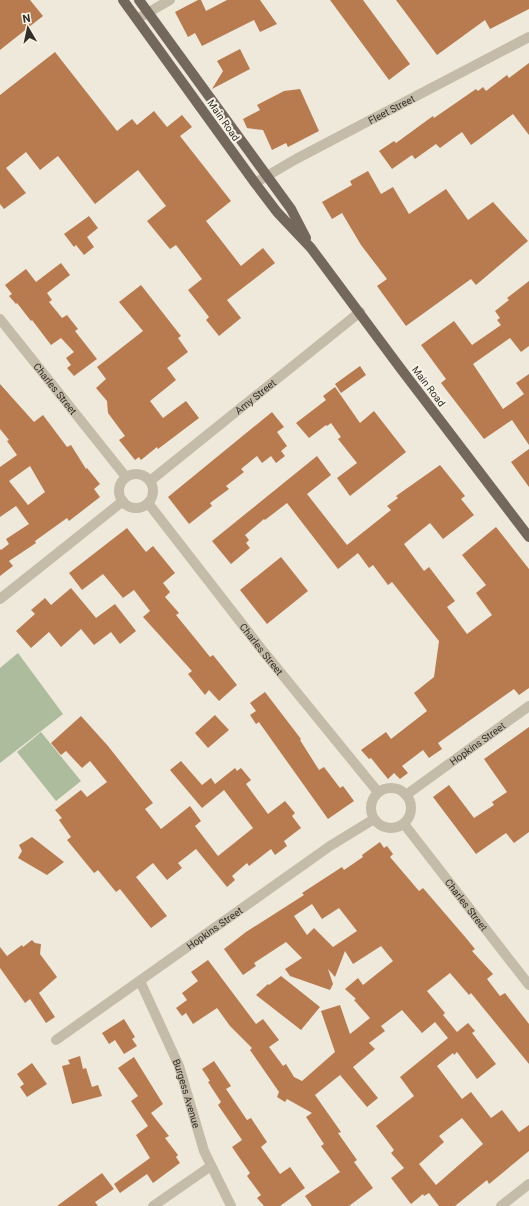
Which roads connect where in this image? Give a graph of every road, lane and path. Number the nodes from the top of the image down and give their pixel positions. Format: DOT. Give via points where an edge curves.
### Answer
graph roads {
  1 [pos="123,0"];
  2 [pos="140,0"];
  3 [pos="170,0"];
  4 [pos="148,12"];
  5 [pos="137,19"];
  6 [pos="529,37"];
  7 [pos="266,176"];
  8 [pos="255,183"];
  9 [pos="312,248"];
  10 [pos="360,312"];
  11 [pos="0,319"];
  12 [pos="126,477"];
  13 [pos="150,481"];
  14 [pos="123,501"];
  15 [pos="148,503"];
  16 [pos="529,537"];
  17 [pos="0,599"];
  18 [pos="529,706"];
  19 [pos="378,792"];
  20 [pos="406,795"];
  21 [pos="374,819"];
  22 [pos="404,824"];
  23 [pos="140,981"];
  24 [pos="529,985"];
  25 [pos="56,1040"];
  26 [pos="211,1166"];
  27 [pos="529,1184"];
  28 [pos="152,1206"];
  29 [pos="231,1206"];
  30 [pos="501,1206"];
  1 -- 5 [label="main road, Main Road"];
  2 -- 4 [label="main road, Main Road"];
  3 -- 4 [label="street"];
  4 -- 5 [label="street"];
  4 -- 7 [label="main road, Main Road"];
  5 -- 8 [label="main road, Main Road"];
  6 -- 7 [label="street, Fleet Street"];
  7 -- 8 [label="street, Fleet Street"];
  7 -- 9 [label="main road, Main Road" via="291,209"];
  8 -- 9 [label="main road, Main Road" via="277,212"];
  9 -- 10 [label="main road, Main Road"];
  10 -- 13 [label="street, Amy Street"];
  10 -- 16 [label="main road, Main Road"];
  11 -- 12 [label="street, Charles Street"];
  12 -- 13 [label="street" via="141,474"];
  12 -- 14 [label="street" via="119,491"];
  13 -- 15 [label="street" via="153,495"];
  14 -- 15 [label="street" via="132,507"];
  14 -- 17 [label="street"];
  15 -- 19 [label="street, Charles Street" via="263,651"];
  18 -- 20 [label="street, Hopkins Street"];
  19 -- 20 [label="street" via="396,788"];
  19 -- 21 [label="street" via="372,802 371,814"];
  20 -- 22 [label="street" via="411,806"];
  21 -- 22 [label="street" via="378,824 391,828"];
  21 -- 23 [label="street, Hopkins Street" via="330,846"];
  22 -- 24 [label="street, Charles Street"];
  23 -- 25 [label="street, Hopkins Street"];
  23 -- 26 [label="street, Burgess Avenue" via="179,1066 204,1151"];
  26 -- 28 [label="street"];
  26 -- 29 [label="street, Burgess Avenue"];
  27 -- 30 [label="street"];
}
